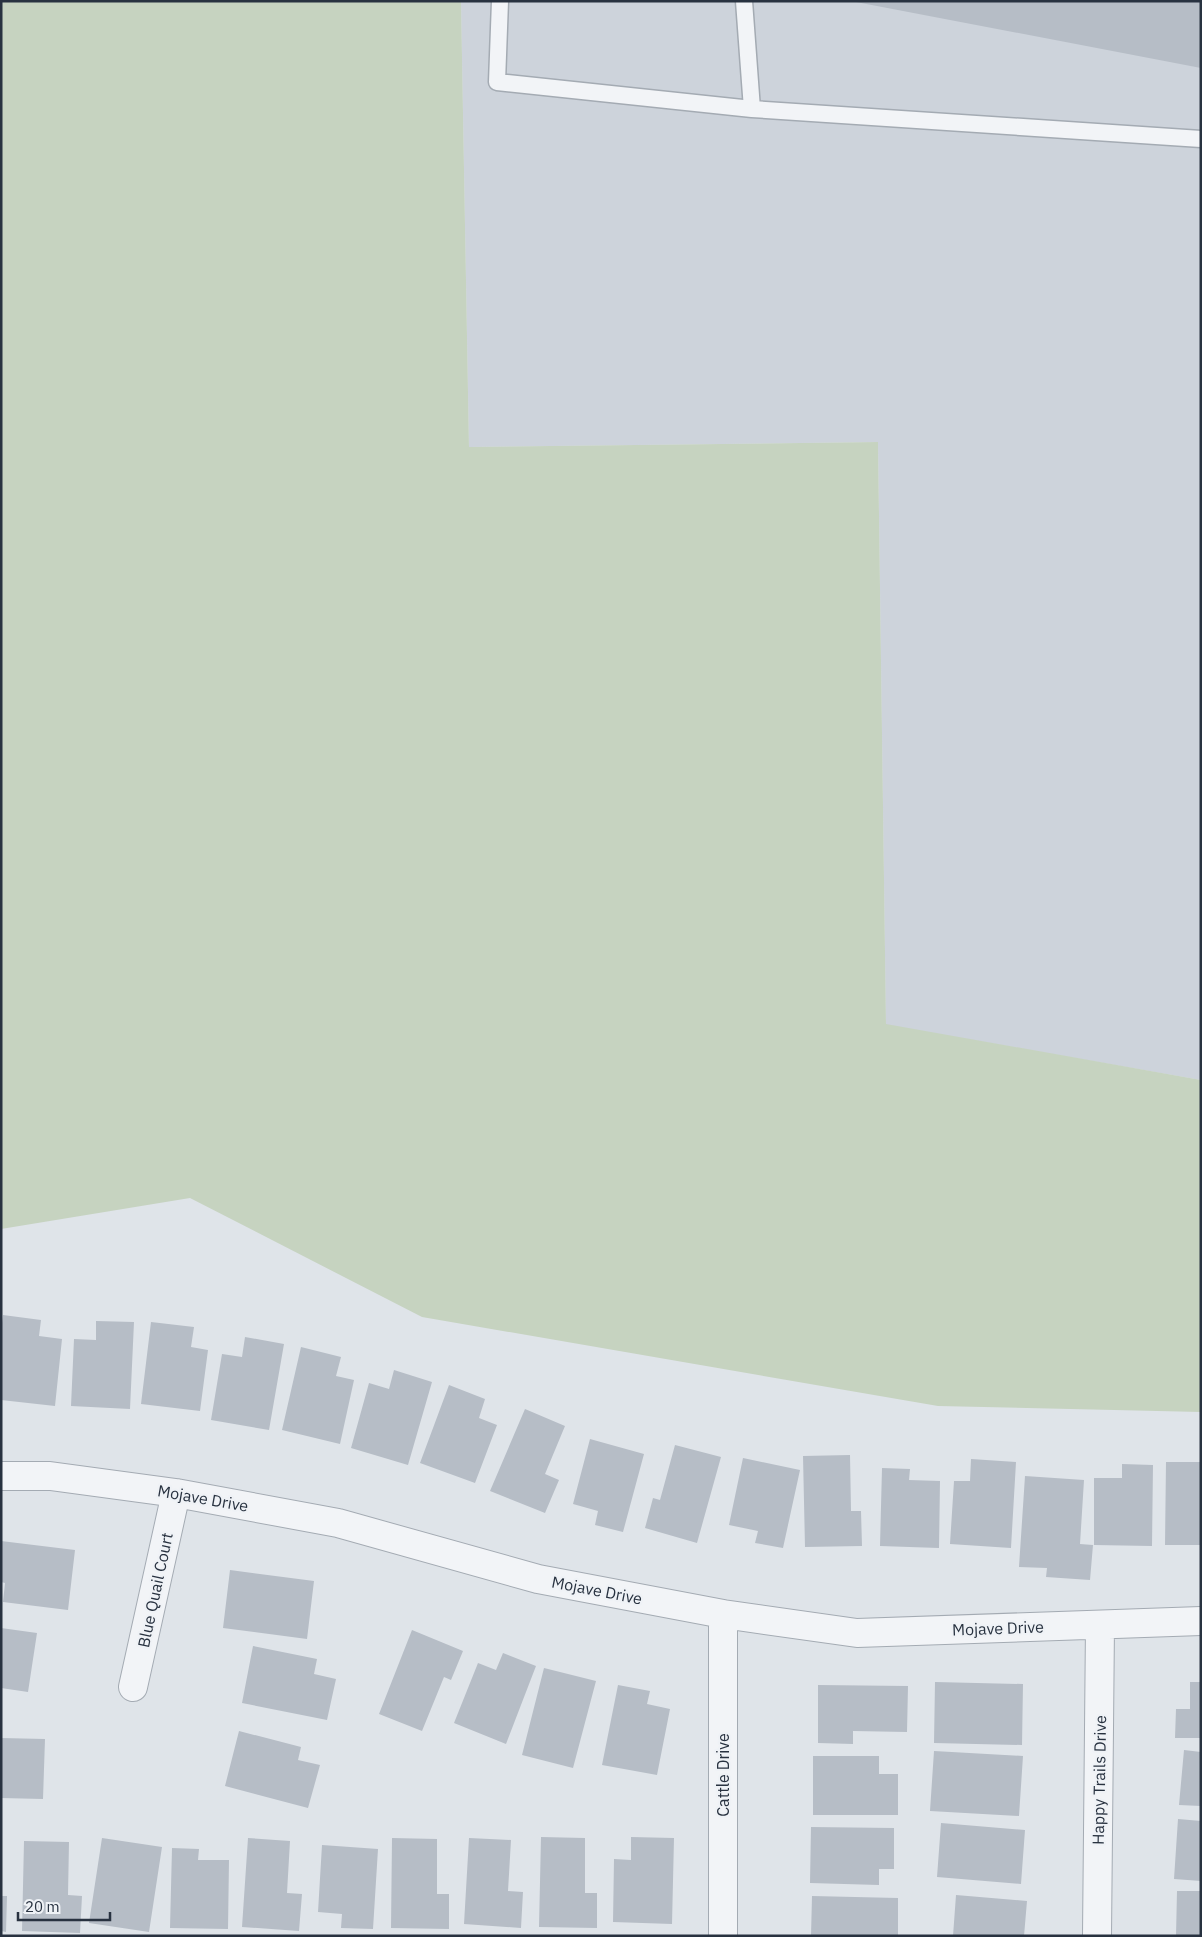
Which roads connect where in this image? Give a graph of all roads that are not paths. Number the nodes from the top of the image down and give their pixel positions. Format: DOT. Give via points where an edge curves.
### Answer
graph roads {
  1 [pos="500,1"];
  2 [pos="744,1"];
  3 [pos="752,109"];
  4 [pos="1201,139"];
  5 [pos="1,1476"];
  6 [pos="176,1493"];
  7 [pos="723,1614"];
  8 [pos="1201,1621"];
  9 [pos="1100,1625"];
  10 [pos="134,1687"];
  11 [pos="723,1936"];
  12 [pos="1097,1936"];
  1 -- 3 [label="lane" via="497,82"];
  2 -- 3 [label="lane"];
  3 -- 4 [label="lane"];
  5 -- 6 [label="street, Mojave Drive" via="50,1476"];
  6 -- 7 [label="street, Mojave Drive" via="338,1523 538,1579"];
  6 -- 10 [label="street, Blue Quail Court"];
  7 -- 9 [label="street, Mojave Drive" via="857,1633"];
  7 -- 11 [label="street, Cattle Drive"];
  8 -- 9 [label="street, Mojave Drive"];
  9 -- 12 [label="street, Happy Trails Drive"];
}
